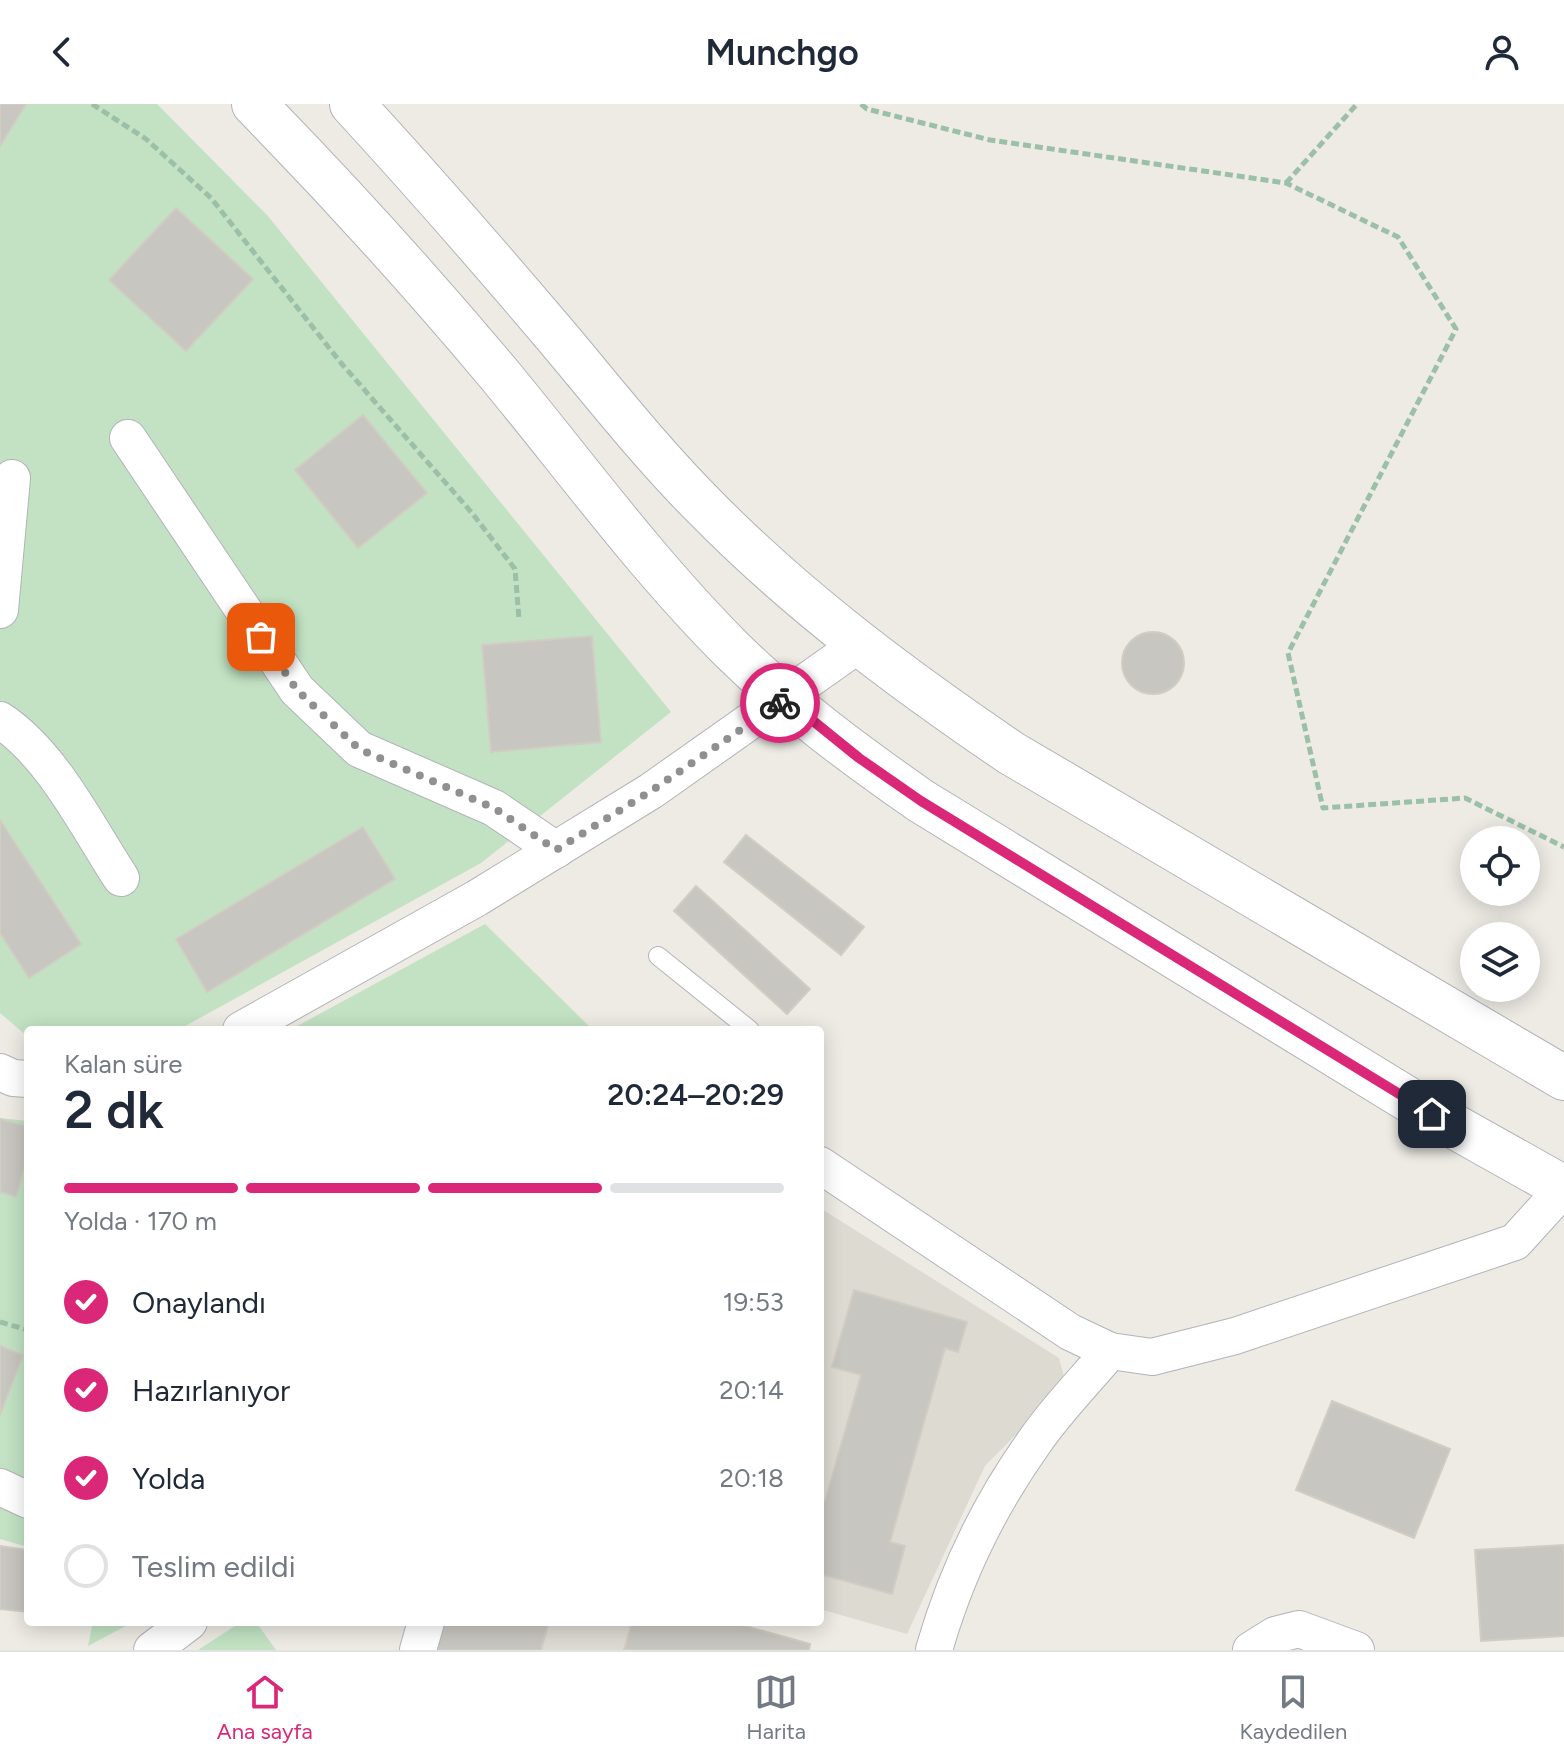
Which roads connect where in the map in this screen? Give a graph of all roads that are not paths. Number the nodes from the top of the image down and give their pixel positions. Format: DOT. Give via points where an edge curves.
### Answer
graph roads {
  1 [pos="254,104"];
  2 [pos="352,104"];
  3 [pos="128,438"];
  4 [pos="12,478"];
  5 [pos="0,610"];
  6 [pos="858,645"];
  7 [pos="786,699"];
  8 [pos="0,720"];
  9 [pos="556,850"];
  10 [pos="121,878"];
  11 [pos="658,956"];
  12 [pos="248,1026"];
  13 [pos="745,1026"];
  14 [pos="0,1072"];
  15 [pos="1564,1078"];
  16 [pos="24,1079"];
  17 [pos="824,1168"];
  18 [pos="1564,1188"];
  19 [pos="1110,1351"];
  20 [pos="0,1487"];
  21 [pos="24,1498"];
  22 [pos="184,1626"];
  23 [pos="425,1626"];
  24 [pos="152,1650"];
  25 [pos="418,1650"];
  26 [pos="934,1650"];
  27 [pos="1251,1650"];
  28 [pos="1356,1650"];
  1 -- 7 [label="street" via="497,372 662,576"];
  2 -- 6 [label="street" via="674,475 781,580"];
  3 -- 9 [label="street" via="297,690 359,749 494,808"];
  4 -- 5 [label="street"];
  6 -- 7 [label="street"];
  6 -- 15 [label="street" via="1011,753"];
  7 -- 9 [label="street"];
  7 -- 18 [label="street" via="921,801 1432,1114"];
  8 -- 10 [label="street" via="31,744"];
  9 -- 12 [label="street"];
  11 -- 13 [label="lane"];
  14 -- 16 [label="street"];
  17 -- 19 [label="street" via="1070,1332"];
  18 -- 19 [label="street" via="1515,1242 1235,1336 1152,1357"];
  19 -- 26 [label="street" via="1035,1440 989,1515 947,1604"];
  20 -- 21 [label="street"];
  22 -- 24 [label="street"];
  23 -- 25 [label="street"];
  27 -- 28 [label="street" via="1275,1635 1299,1629"];
}
